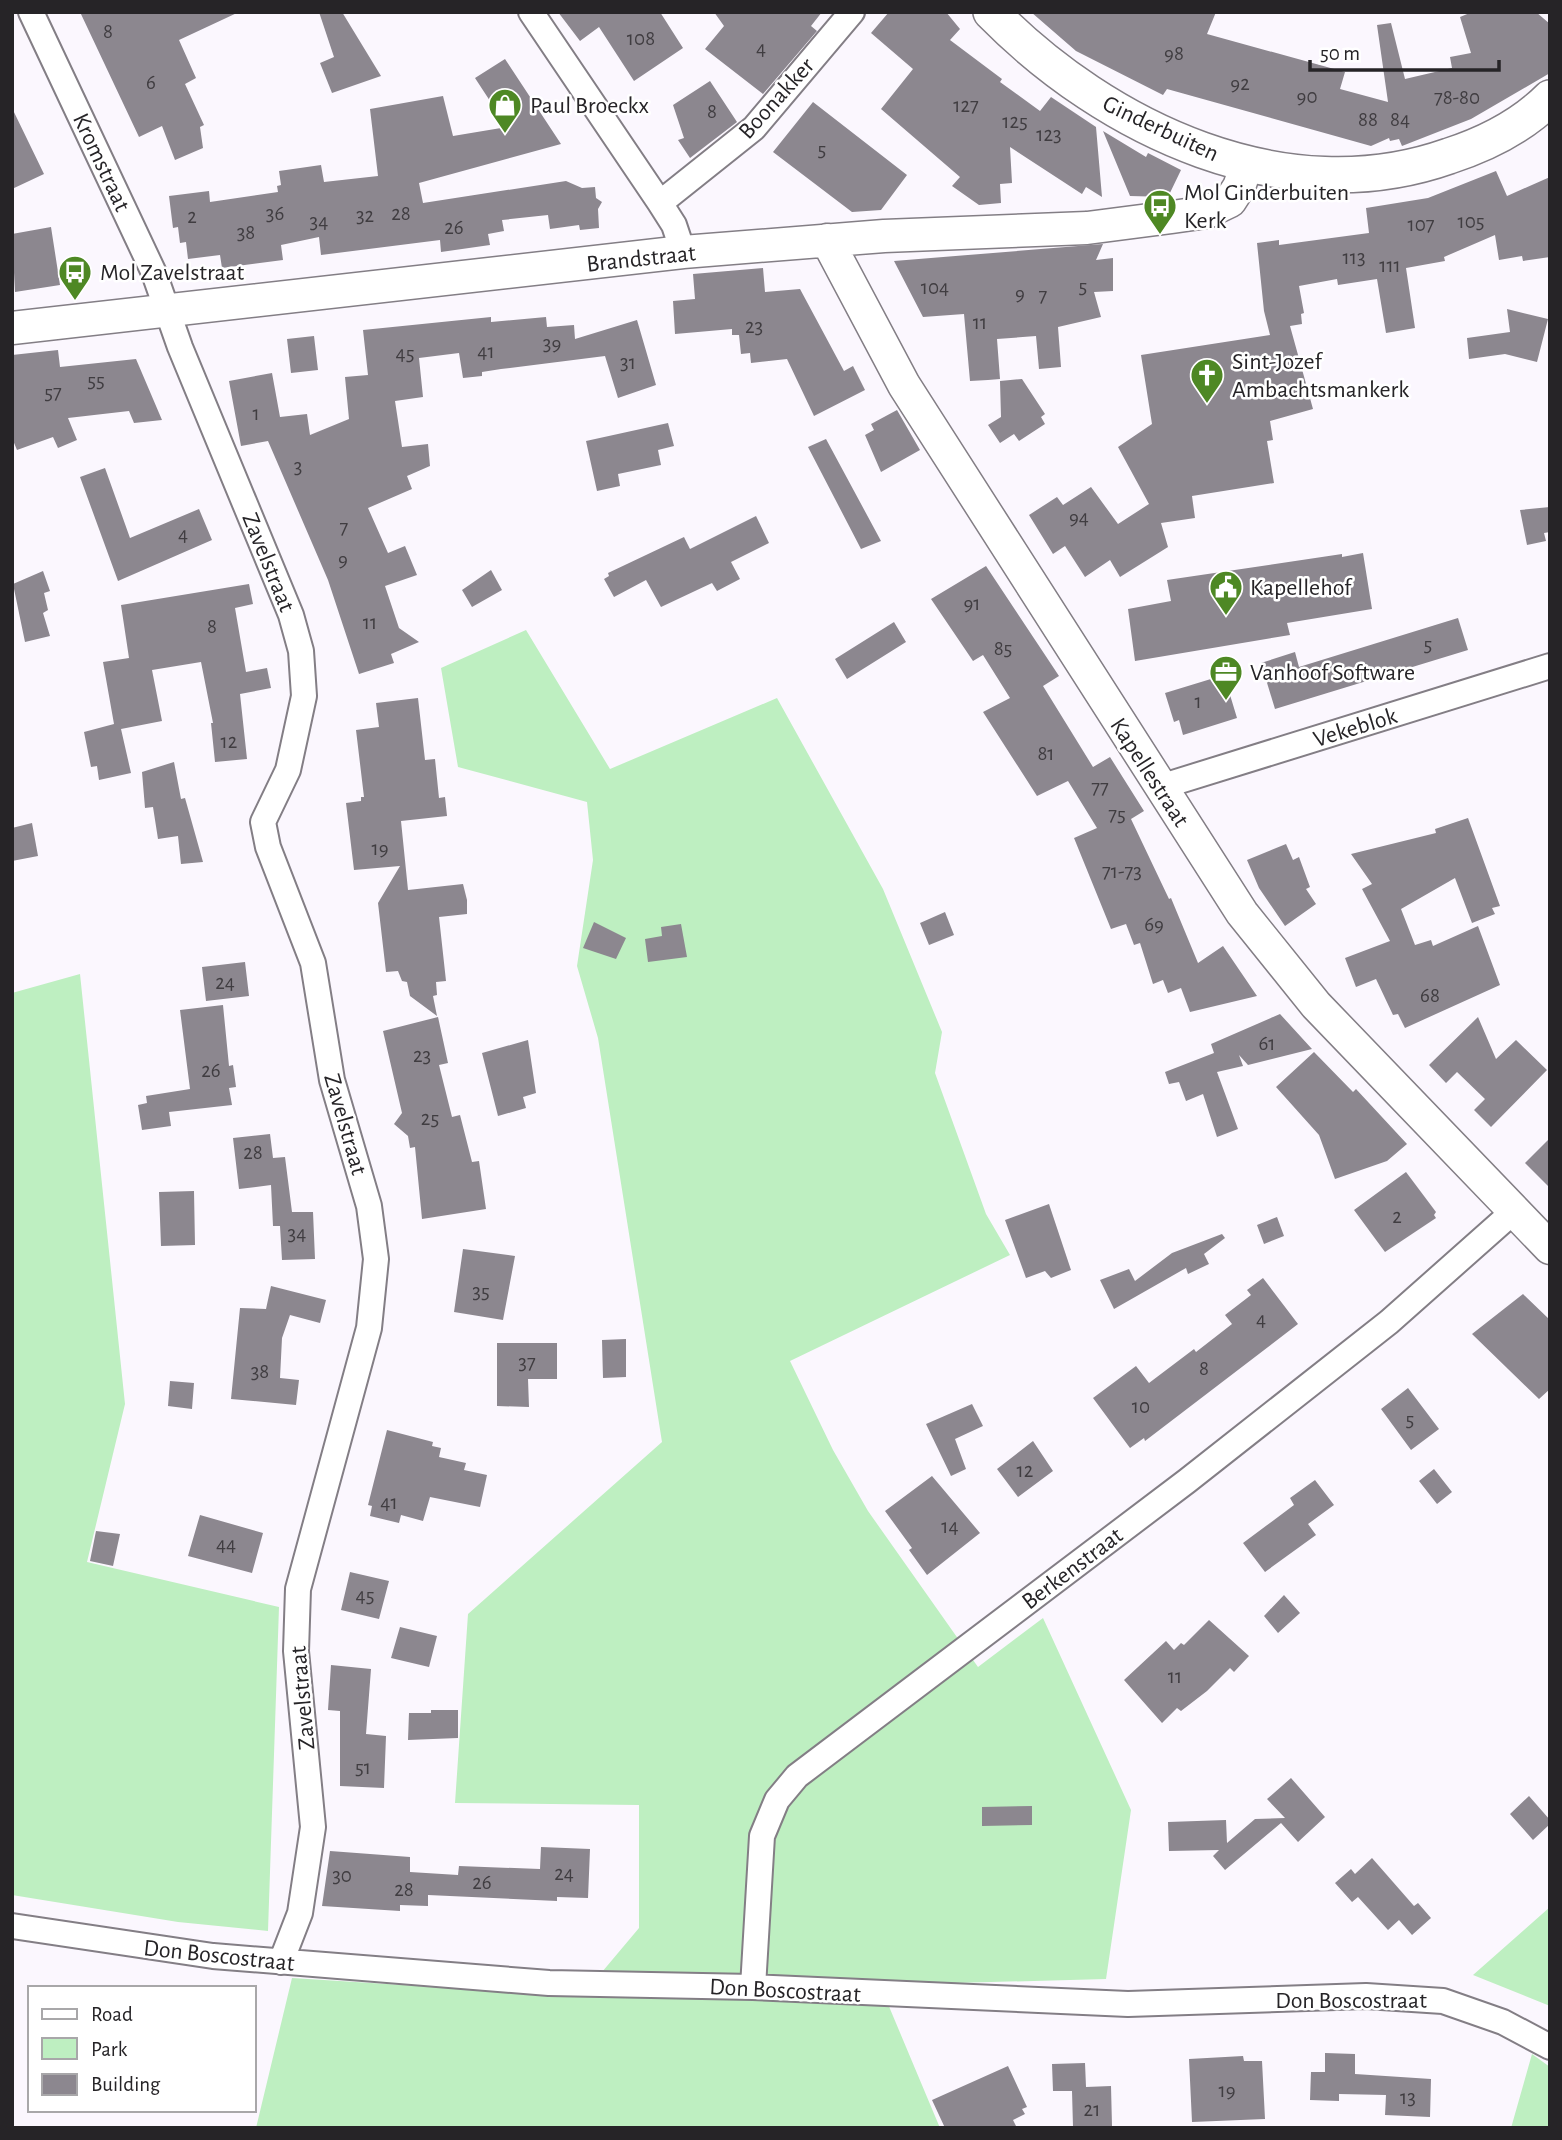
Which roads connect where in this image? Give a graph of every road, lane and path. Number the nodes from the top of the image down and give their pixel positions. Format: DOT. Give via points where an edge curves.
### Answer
graph roads {
  1 [pos="32,12"];
  2 [pos="531,12"];
  3 [pos="852,12"];
  4 [pos="991,12"];
  5 [pos="1550,98"];
  6 [pos="1246,167"];
  7 [pos="660,203"];
  8 [pos="827,240"];
  9 [pos="683,253"];
  10 [pos="169,313"];
  11 [pos="12,328"];
  12 [pos="1550,666"];
  13 [pos="1160,788"];
  14 [pos="1513,1212"];
  15 [pos="1550,1248"];
  16 [pos="12,1926"];
  17 [pos="281,1962"];
  18 [pos="753,1987"];
  19 [pos="1550,2047"];
  1 -- 10 [label="street, Kromstraat"];
  2 -- 7 [label="street"];
  3 -- 7 [label="street, Boonakker" via="754,128"];
  4 -- 6 [label="main road, Ginderbuiten" via="1084,90 1129,116"];
  5 -- 6 [label="main road, Ginderbuiten" via="1518,124 1478,146 1426,165 1338,176"];
  6 -- 8 [label="street, Brandstraat" via="1230,201 1207,212 1087,228"];
  7 -- 9 [label="street" via="674,225"];
  8 -- 9 [label="street, Brandstraat"];
  8 -- 13 [label="street, Kapellestraat" via="904,385"];
  9 -- 10 [label="street, Brandstraat"];
  10 -- 11 [label="street, Brandstraat"];
  10 -- 17 [label="street, Zavelstraat" via="291,614 301,651 303,696 288,770 263,821 268,847 313,963 332,1080 369,1206 376,1259 369,1328 298,1589 296,1651 313,1827 300,1913"];
  12 -- 13 [label="street, Vekeblok"];
  13 -- 14 [label="street, Kapellestraat" via="1277,960"];
  14 -- 15 [label="street, Kapellestraat"];
  14 -- 18 [label="street, Berkenstraat" via="1390,1322 797,1776 777,1800 762,1836"];
  16 -- 17 [label="street, Don Boscostraat" via="157,1950"];
  17 -- 18 [label="street, Don Boscostraat" via="549,1983"];
  18 -- 19 [label="street, Don Boscostraat" via="1128,2004 1366,1996 1443,2001 1503,2022"];
}
